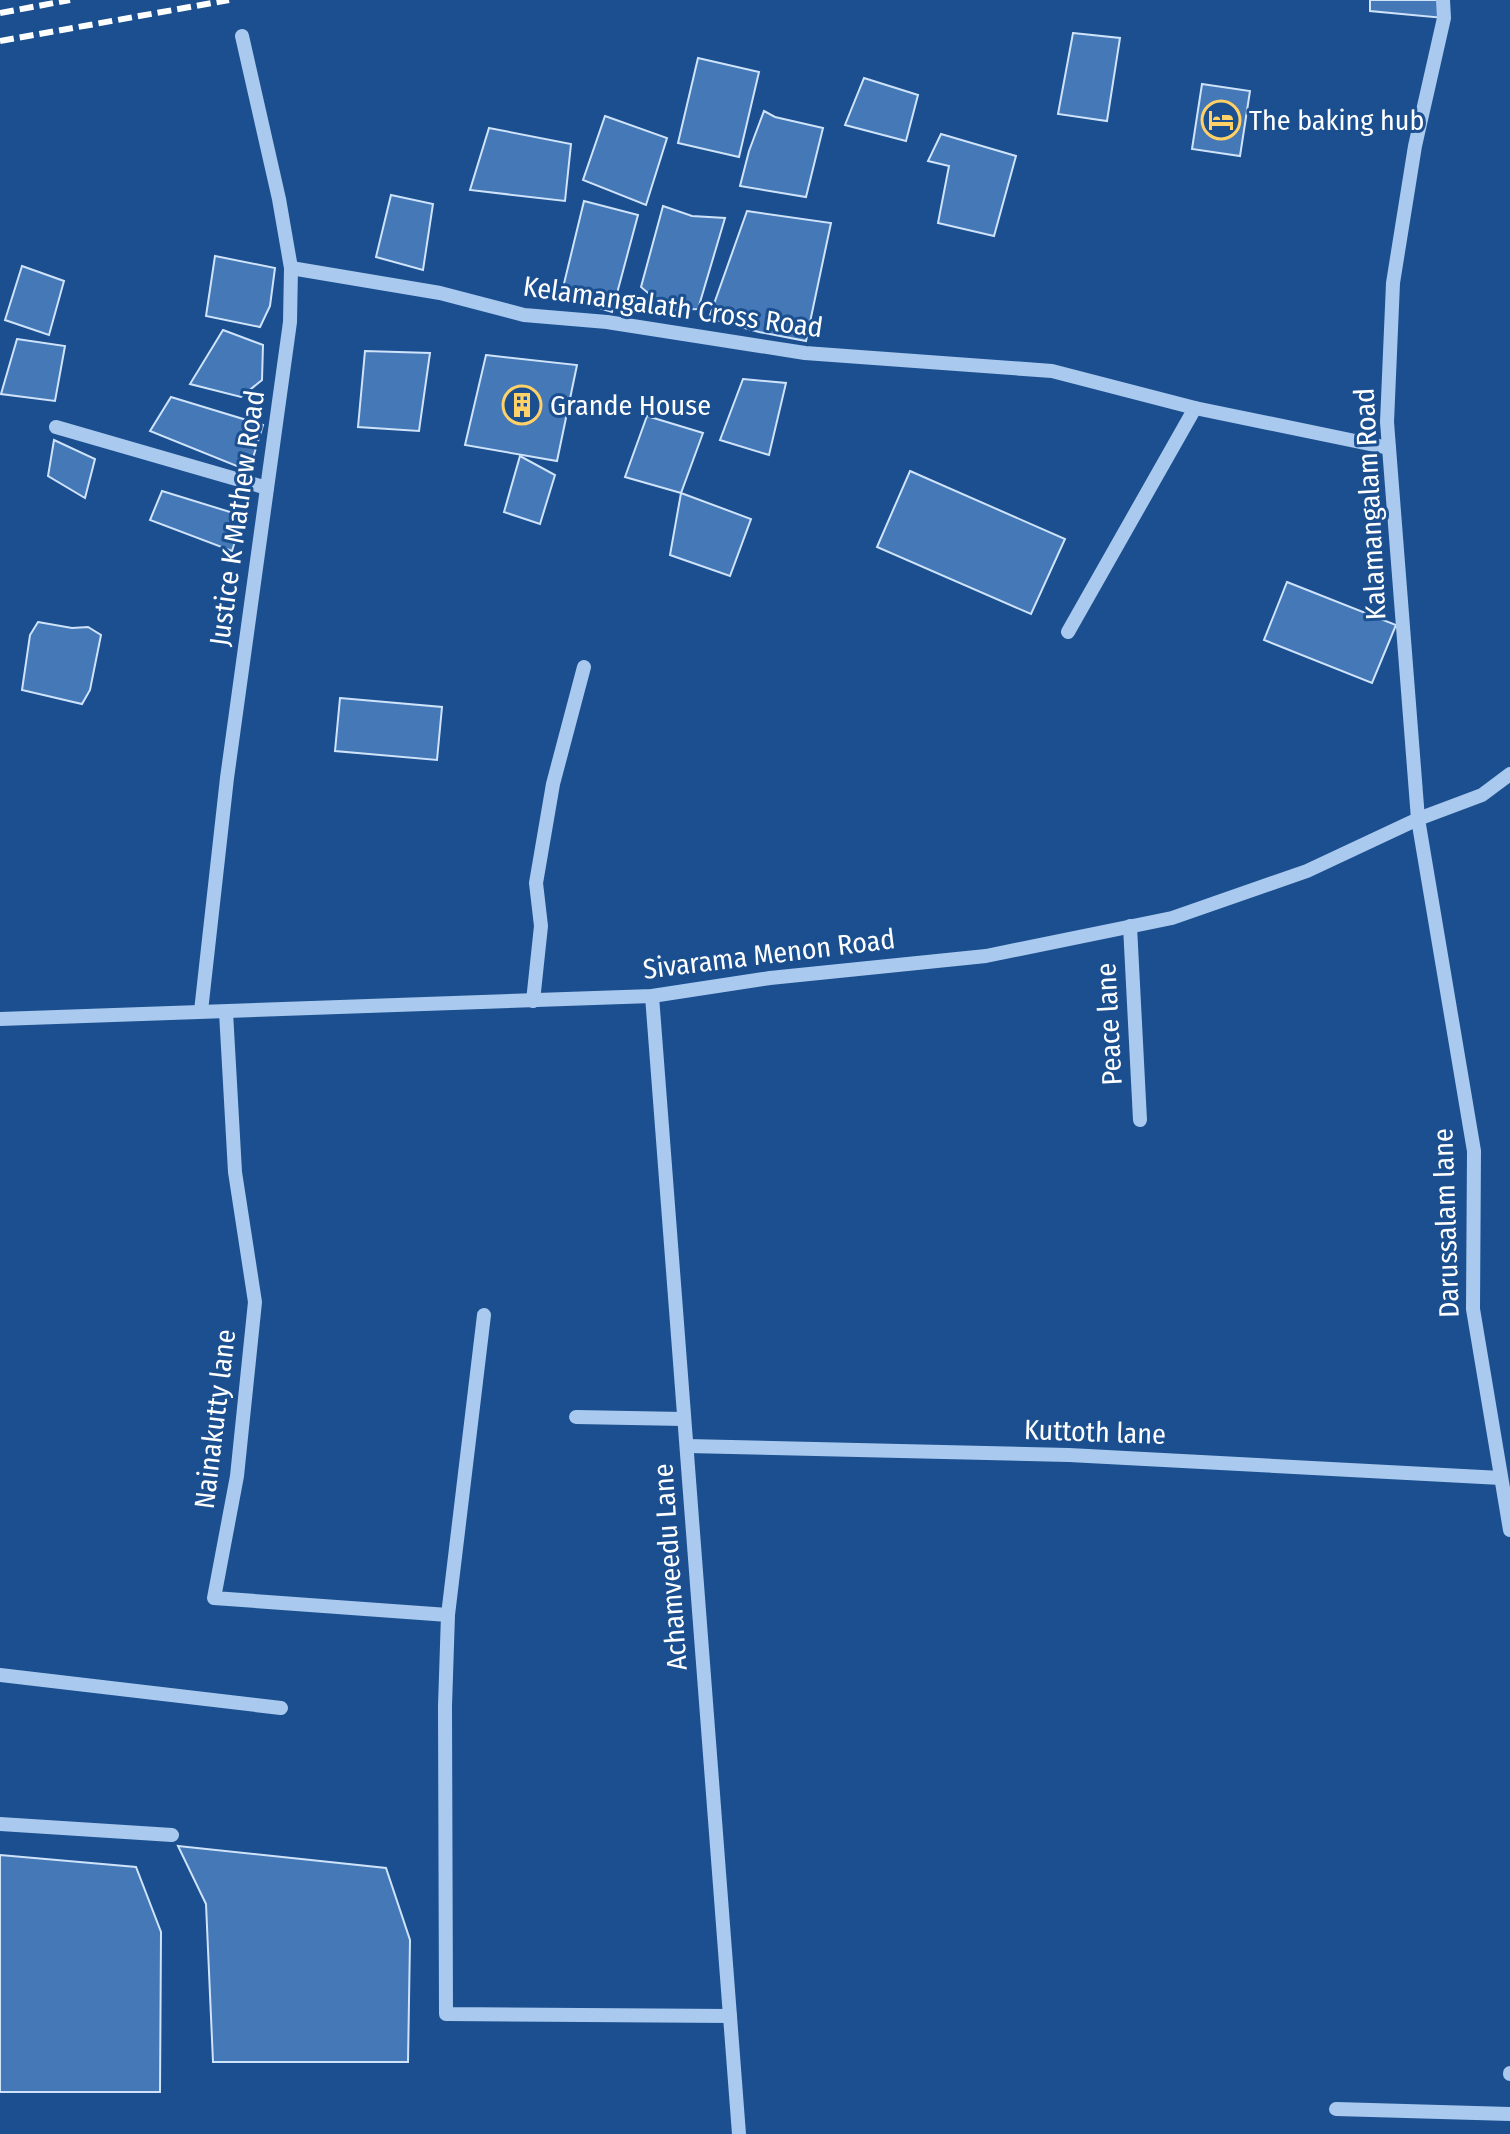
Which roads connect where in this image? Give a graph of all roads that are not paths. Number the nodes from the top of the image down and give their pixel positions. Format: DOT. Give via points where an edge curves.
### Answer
graph roads {
  1 [pos="1443,0"];
  2 [pos="242,36"];
  3 [pos="291,268"];
  4 [pos="1195,408"];
  5 [pos="56,427"];
  6 [pos="1389,448"];
  7 [pos="267,488"];
  8 [pos="1068,632"];
  9 [pos="584,667"];
  10 [pos="1510,774"];
  11 [pos="1418,819"];
  12 [pos="1130,926"];
  13 [pos="652,996"];
  14 [pos="533,1001"];
  15 [pos="201,1011"];
  16 [pos="226,1012"];
  17 [pos="0,1019"];
  18 [pos="1140,1120"];
  19 [pos="484,1315"];
  20 [pos="576,1417"];
  21 [pos="684,1419"];
  22 [pos="687,1446"];
  23 [pos="1501,1478"];
  24 [pos="1510,1530"];
  25 [pos="448,1615"];
  26 [pos="0,1675"];
  27 [pos="281,1708"];
  28 [pos="0,1824"];
  29 [pos="172,1835"];
  30 [pos="730,2016"];
  31 [pos="1336,2109"];
  32 [pos="1510,2114"];
  33 [pos="739,2134"];
  1 -- 6 [label="street, Kalamangalam Road" via="1444,18 1415,146 1393,283"];
  2 -- 3 [label="street, Justice K Mathew Road"];
  3 -- 4 [label="street, Kelamangalath Cross Road" via="440,293 524,315 607,322 805,353 1052,371"];
  3 -- 7 [label="street, Justice K Mathew Road" via="290,322"];
  4 -- 6 [label="street, Kelamangalath Cross Road"];
  4 -- 8 [label="street"];
  5 -- 7 [label="street"];
  6 -- 11 [label="street, Kalamangalam Road"];
  7 -- 15 [label="street, Justice K Mathew Road"];
  9 -- 14 [label="street" via="553,784 536,883 541,926"];
  10 -- 11 [label="street, Sivarama Menon Road" via="1482,795"];
  11 -- 12 [label="street, Sivarama Menon Road" via="1307,871 1172,918"];
  11 -- 23 [label="street, Darussalam lane" via="1474,1151 1473,1309"];
  12 -- 13 [label="street, Sivarama Menon Road" via="986,956"];
  12 -- 18 [label="street, Peace lane"];
  13 -- 14 [label="street, Sivarama Menon Road"];
  13 -- 21 [label="street, Achamveedu Lane"];
  14 -- 16 [label="street, Sivarama Menon Road"];
  15 -- 16 [label="street, Sivarama Menon Road"];
  15 -- 17 [label="street, Sivarama Menon Road"];
  16 -- 25 [label="street, Nainakutty lane" via="235,1172 255,1302 237,1476 214,1598"];
  19 -- 25 [label="street"];
  20 -- 21 [label="street"];
  21 -- 22 [label="street, Achamveedu Lane"];
  22 -- 23 [label="street, Kuttoth lane" via="1069,1455"];
  22 -- 30 [label="street, Achamveedu Lane"];
  23 -- 24 [label="street, Darussalam lane"];
  25 -- 30 [label="street" via="446,2014"];
  26 -- 27 [label="street"];
  28 -- 29 [label="street"];
  30 -- 33 [label="street, Achamveedu Lane"];
  31 -- 32 [label="street"];
}
